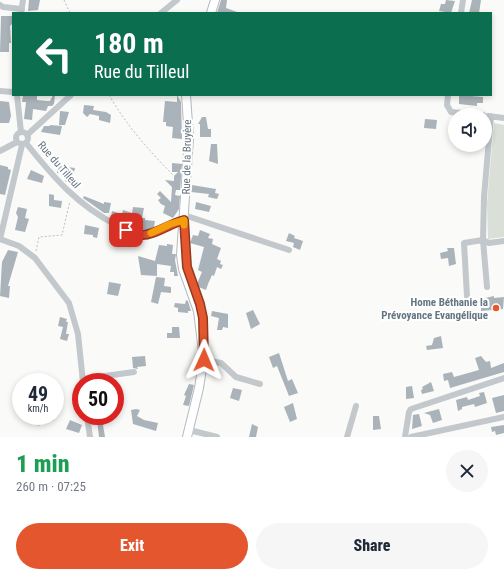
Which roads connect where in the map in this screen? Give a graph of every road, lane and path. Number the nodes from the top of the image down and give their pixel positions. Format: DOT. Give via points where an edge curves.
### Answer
graph roads {
  1 [pos="22,0"];
  2 [pos="64,0"];
  3 [pos="177,0"];
  4 [pos="215,0"];
  5 [pos="463,0"];
  6 [pos="0,5"];
  7 [pos="22,11"];
  8 [pos="70,12"];
  9 [pos="162,12"];
  10 [pos="211,12"];
  11 [pos="461,12"];
  12 [pos="0,91"];
  13 [pos="12,92"];
  14 [pos="17,96"];
  15 [pos="69,96"];
  16 [pos="110,96"];
  17 [pos="186,96"];
  18 [pos="448,96"];
  19 [pos="449,108"];
  20 [pos="492,117"];
  21 [pos="504,118"];
  22 [pos="24,134"];
  23 [pos="22,143"];
  24 [pos="0,151"];
  25 [pos="485,152"];
  26 [pos="187,183"];
  27 [pos="73,197"];
  28 [pos="184,217"];
  29 [pos="0,239"];
  30 [pos="483,240"];
  31 [pos="504,241"];
  32 [pos="289,250"];
  33 [pos="35,258"];
  34 [pos="488,287"];
  35 [pos="468,296"];
  36 [pos="204,360"];
  37 [pos="134,372"];
  38 [pos="82,373"];
  39 [pos="124,374"];
  40 [pos="504,378"];
  41 [pos="260,384"];
  42 [pos="356,406"];
  43 [pos="504,417"];
  44 [pos="89,425"];
  45 [pos="188,433"];
  46 [pos="90,437"];
  47 [pos="217,437"];
  48 [pos="347,437"];
  49 [pos="405,437"];
  50 [pos="411,437"];
  1 -- 7 [label="street"];
  2 -- 8 [label="path"];
  3 -- 9 [label="street"];
  4 -- 10 [label="main road"];
  5 -- 11 [label="street"];
  6 -- 7 [label="street"];
  12 -- 13 [label="street"];
  14 -- 22 [label="street"];
  15 -- 22 [label="street"];
  16 -- 26 [label="path" via="151,153 180,181"];
  17 -- 26 [label="main road, Rue de la Bruyère" via="189,127"];
  18 -- 19 [label="street"];
  20 -- 21 [label="street"];
  22 -- 23 [label="street" via="28,140"];
  22 -- 23 [label="street" via="16,136"];
  23 -- 24 [label="street"];
  23 -- 27 [label="street, Rue du Tilleul"];
  23 -- 29 [label="street"];
  25 -- 30 [label="street"];
  26 -- 28 [label="main road, Rue de la Bruyère"];
  27 -- 28 [label="street, Rue du Tilleul" via="112,223 141,235"];
  27 -- 33 [label="path" via="69,203 62,235 39,237"];
  28 -- 32 [label="street"];
  28 -- 36 [label="main road, Rue de la Bruyère" via="187,267 203,318"];
  29 -- 33 [label="street" via="19,246"];
  30 -- 31 [label="street" via="489,243"];
  30 -- 34 [label="street"];
  30 -- 35 [label="street" via="464,243"];
  33 -- 38 [label="street" via="62,291 73,312"];
  36 -- 41 [label="street" via="221,363 236,377"];
  36 -- 45 [label="main road, Rue de la Bruyère" via="200,388"];
  37 -- 39 [label="street"];
  40 -- 49 [label="street" via="411,409"];
  42 -- 48 [label="street"];
  43 -- 50 [label="street"];
  44 -- 46 [label="street"];
  45 -- 47 [label="street"];
}
